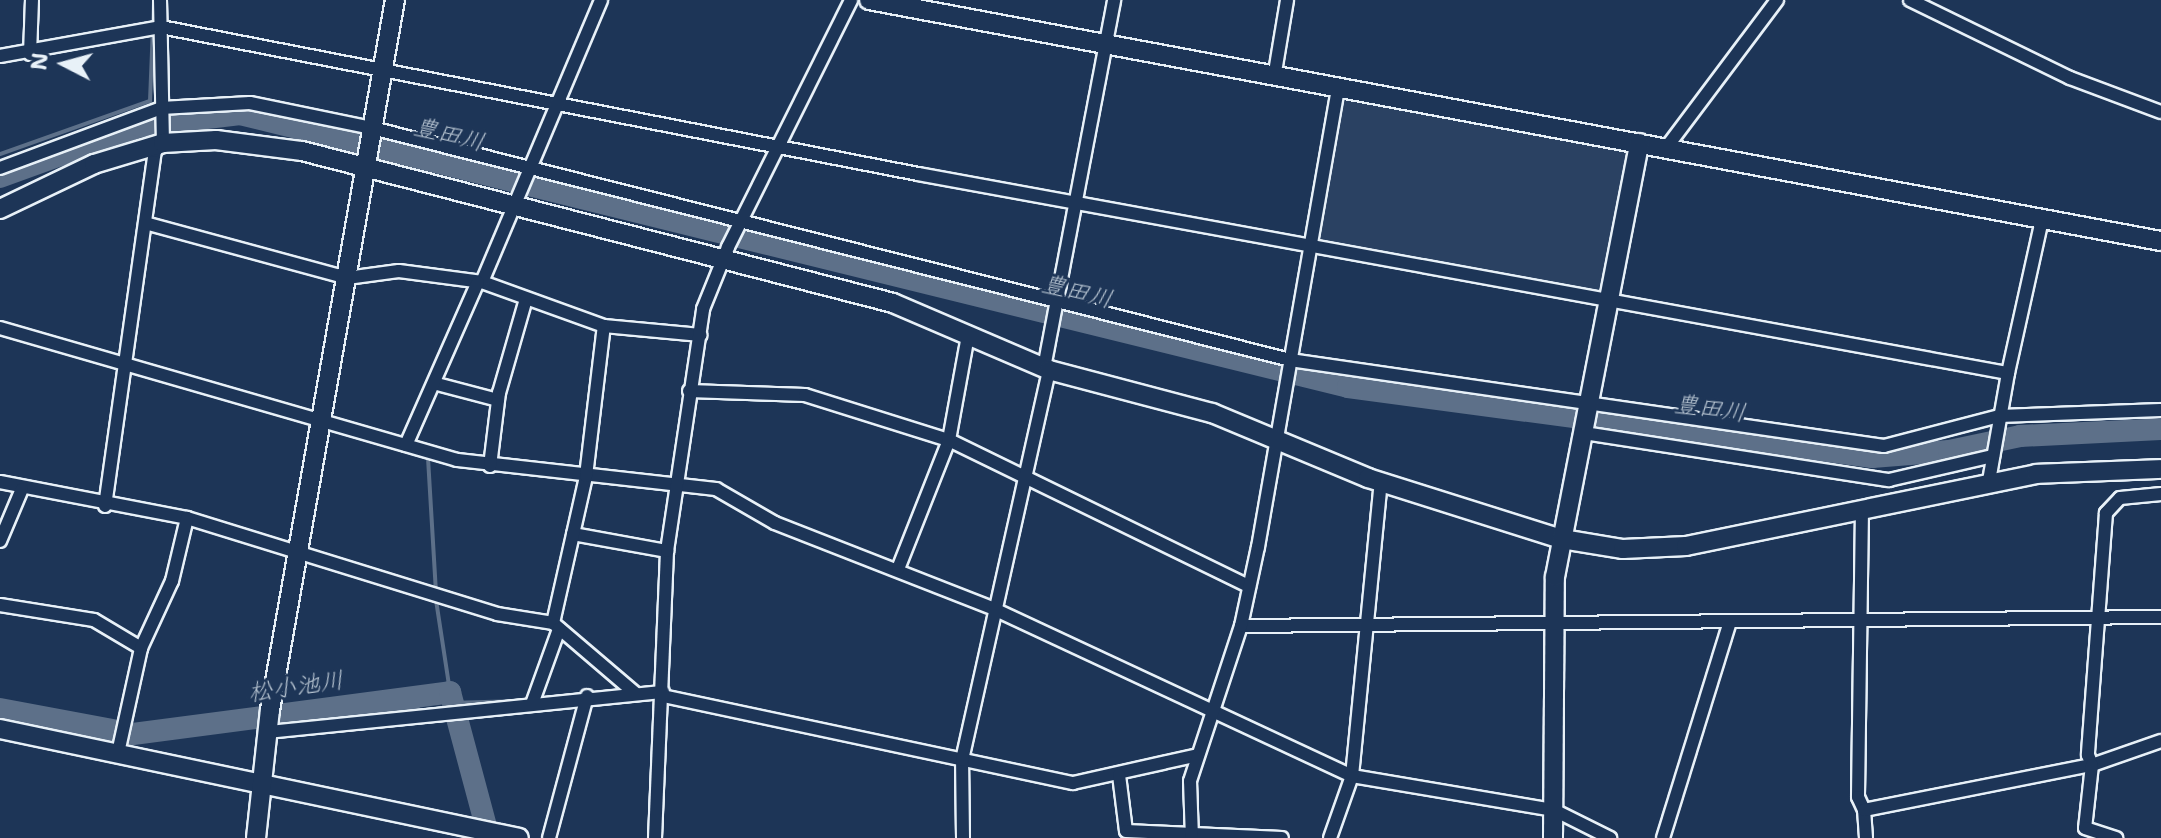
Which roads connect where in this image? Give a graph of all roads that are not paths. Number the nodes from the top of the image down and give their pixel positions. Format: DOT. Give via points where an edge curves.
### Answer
graph roads {
  1 [pos="32,0"];
  2 [pos="160,0"];
  3 [pos="395,0"];
  4 [pos="601,0"];
  5 [pos="851,0"];
  6 [pos="869,0"];
  7 [pos="1114,0"];
  8 [pos="1287,0"];
  9 [pos="1777,0"];
  10 [pos="1910,0"];
  11 [pos="156,28"];
  12 [pos="1105,45"];
  13 [pos="30,54"];
  14 [pos="0,56"];
  15 [pos="383,69"];
  16 [pos="1274,78"];
  17 [pos="1338,90"];
  18 [pos="559,103"];
  19 [pos="161,108"];
  20 [pos="2161,112"];
  21 [pos="372,130"];
  22 [pos="162,137"];
  23 [pos="1639,143"];
  24 [pos="780,144"];
  25 [pos="1666,148"];
  26 [pos="366,159"];
  27 [pos="0,168"];
  28 [pos="531,168"];
  29 [pos="519,198"];
  30 [pos="1077,202"];
  31 [pos="0,209"];
  32 [pos="2042,220"];
  33 [pos="145,223"];
  34 [pos="740,224"];
  35 [pos="2161,241"];
  36 [pos="1314,244"];
  37 [pos="726,251"];
  38 [pos="347,278"];
  39 [pos="480,282"];
  40 [pos="526,299"];
  41 [pos="1610,299"];
  42 [pos="1057,303"];
  43 [pos="604,326"];
  44 [pos="0,328"];
  45 [pos="701,335"];
  46 [pos="968,335"];
  47 [pos="1290,361"];
  48 [pos="125,363"];
  49 [pos="1047,369"];
  50 [pos="2008,373"];
  51 [pos="437,384"];
  52 [pos="689,391"];
  53 [pos="498,400"];
  54 [pos="1590,405"];
  55 [pos="2161,410"];
  56 [pos="1998,420"];
  57 [pos="320,425"];
  58 [pos="1585,430"];
  59 [pos="1276,437"];
  60 [pos="949,440"];
  61 [pos="406,445"];
  62 [pos="1993,453"];
  63 [pos="490,466"];
  64 [pos="2161,469"];
  65 [pos="1027,475"];
  66 [pos="586,476"];
  67 [pos="1989,481"];
  68 [pos="0,482"];
  69 [pos="1381,482"];
  70 [pos="676,485"];
  71 [pos="22,489"];
  72 [pos="2161,494"];
  73 [pos="105,506"];
  74 [pos="1862,509"];
  75 [pos="187,518"];
  76 [pos="573,534"];
  77 [pos="1562,539"];
  78 [pos="0,541"];
  79 [pos="299,551"];
  80 [pos="667,551"];
  81 [pos="898,569"];
  82 [pos="1249,586"];
  83 [pos="0,605"];
  84 [pos="994,609"];
  85 [pos="2097,617"];
  86 [pos="2161,617"];
  87 [pos="1864,620"];
  88 [pos="1730,622"];
  89 [pos="556,626"];
  90 [pos="1241,626"];
  91 [pos="1554,626"];
  92 [pos="1362,628"];
  93 [pos="141,648"];
  94 [pos="635,693"];
  95 [pos="663,694"];
  96 [pos="587,696"];
  97 [pos="532,704"];
  98 [pos="1211,713"];
  99 [pos="0,729"];
  100 [pos="268,732"];
  101 [pos="120,740"];
  102 [pos="2161,741"];
  103 [pos="1198,755"];
  104 [pos="962,760"];
  105 [pos="2092,765"];
  106 [pos="1119,775"];
  107 [pos="1352,776"];
  108 [pos="259,783"];
  109 [pos="1554,810"];
  110 [pos="1864,810"];
  111 [pos="1192,835"];
  112 [pos="256,838"];
  113 [pos="519,838"];
  114 [pos="549,838"];
  115 [pos="655,838"];
  116 [pos="963,838"];
  117 [pos="1282,838"];
  118 [pos="1330,838"];
  119 [pos="1553,838"];
  120 [pos="1610,838"];
  121 [pos="1663,838"];
  122 [pos="1866,838"];
  123 [pos="2115,838"];
  1 -- 13 [label="street"];
  2 -- 11 [label="street"];
  3 -- 15 [label="street"];
  4 -- 18 [label="street"];
  5 -- 24 [label="street"];
  6 -- 12 [label="street"];
  7 -- 12 [label="street"];
  8 -- 16 [label="street"];
  9 -- 25 [label="street"];
  10 -- 20 [label="street" via="2070,78"];
  11 -- 13 [label="street"];
  11 -- 15 [label="street"];
  11 -- 19 [label="street"];
  12 -- 16 [label="street"];
  12 -- 30 [label="street"];
  13 -- 14 [label="street"];
  15 -- 18 [label="street"];
  15 -- 21 [label="street"];
  16 -- 17 [label="street"];
  17 -- 23 [label="street"];
  17 -- 36 [label="street"];
  18 -- 24 [label="street"];
  18 -- 28 [label="street"];
  19 -- 21 [label="street" via="250,103"];
  19 -- 22 [label="street"];
  19 -- 27 [label="street"];
  21 -- 26 [label="street"];
  21 -- 28 [label="street"];
  22 -- 26 [label="street" via="246,142"];
  22 -- 31 [label="street"];
  22 -- 33 [label="street" via="155,151"];
  23 -- 25 [label="street"];
  23 -- 41 [label="street"];
  24 -- 30 [label="street"];
  24 -- 34 [label="street"];
  25 -- 32 [label="street"];
  26 -- 29 [label="street"];
  26 -- 38 [label="street"];
  28 -- 29 [label="street"];
  28 -- 34 [label="street"];
  29 -- 37 [label="street"];
  29 -- 39 [label="street"];
  30 -- 36 [label="street"];
  30 -- 42 [label="street"];
  32 -- 35 [label="street"];
  32 -- 50 [label="street"];
  33 -- 38 [label="street"];
  33 -- 48 [label="street"];
  34 -- 37 [label="street"];
  34 -- 42 [label="street"];
  36 -- 41 [label="street"];
  36 -- 47 [label="street"];
  37 -- 45 [label="street" via="703,309"];
  37 -- 46 [label="street" via="893,303"];
  38 -- 39 [label="street" via="399,271"];
  38 -- 57 [label="street"];
  39 -- 40 [label="street"];
  39 -- 51 [label="street"];
  40 -- 43 [label="street"];
  40 -- 53 [label="street"];
  41 -- 50 [label="street"];
  41 -- 54 [label="street"];
  42 -- 47 [label="street"];
  42 -- 49 [label="street"];
  43 -- 45 [label="street"];
  43 -- 66 [label="street"];
  44 -- 48 [label="street"];
  45 -- 52 [label="street"];
  46 -- 49 [label="street"];
  46 -- 60 [label="street"];
  47 -- 54 [label="street"];
  47 -- 59 [label="street"];
  48 -- 57 [label="street"];
  48 -- 73 [label="street"];
  49 -- 59 [label="street" via="1212,413"];
  49 -- 65 [label="street"];
  50 -- 56 [label="street"];
  51 -- 53 [label="street"];
  51 -- 61 [label="street" via="417,410"];
  52 -- 60 [label="street" via="805,395"];
  52 -- 70 [label="street"];
  53 -- 63 [label="street"];
  54 -- 56 [label="street" via="1884,446"];
  54 -- 58 [label="street"];
  55 -- 56 [label="street"];
  56 -- 62 [label="street"];
  57 -- 61 [label="street"];
  57 -- 79 [label="street"];
  58 -- 62 [label="street" via="1889,480"];
  58 -- 77 [label="street"];
  59 -- 69 [label="street"];
  59 -- 82 [label="street"];
  60 -- 65 [label="street"];
  60 -- 81 [label="street"];
  61 -- 63 [label="street"];
  62 -- 67 [label="street"];
  63 -- 66 [label="street"];
  64 -- 67 [label="street"];
  65 -- 82 [label="street"];
  65 -- 84 [label="street"];
  66 -- 70 [label="street"];
  66 -- 76 [label="street"];
  67 -- 74 [label="street"];
  68 -- 71 [label="street"];
  69 -- 77 [label="street"];
  69 -- 92 [label="street"];
  70 -- 80 [label="street"];
  70 -- 81 [label="street" via="716,489 810,539"];
  71 -- 73 [label="street"];
  71 -- 78 [label="street"];
  72 -- 85 [label="street" via="2109,505"];
  73 -- 75 [label="street"];
  74 -- 77 [label="street" via="1686,546 1623,549"];
  74 -- 87 [label="street"];
  75 -- 79 [label="street"];
  75 -- 93 [label="street" via="172,581"];
  76 -- 80 [label="street"];
  76 -- 89 [label="street"];
  77 -- 91 [label="street"];
  79 -- 89 [label="street" via="436,596"];
  79 -- 100 [label="street"];
  80 -- 95 [label="street"];
  81 -- 84 [label="street"];
  82 -- 90 [label="street"];
  83 -- 93 [label="street" via="94,620"];
  84 -- 98 [label="street"];
  84 -- 104 [label="street"];
  85 -- 86 [label="street"];
  85 -- 87 [label="street"];
  85 -- 105 [label="street" via="2087,745"];
  87 -- 88 [label="street"];
  87 -- 110 [label="street" via="1858,797"];
  88 -- 91 [label="street"];
  88 -- 121 [label="street"];
  89 -- 94 [label="street"];
  89 -- 97 [label="street"];
  90 -- 92 [label="street"];
  90 -- 98 [label="street"];
  91 -- 92 [label="street"];
  91 -- 109 [label="street"];
  92 -- 107 [label="street"];
  93 -- 101 [label="street"];
  94 -- 95 [label="street"];
  94 -- 96 [label="street"];
  95 -- 104 [label="street"];
  95 -- 115 [label="street"];
  96 -- 97 [label="street"];
  96 -- 114 [label="street"];
  97 -- 100 [label="street"];
  98 -- 103 [label="street"];
  98 -- 107 [label="street"];
  99 -- 101 [label="street"];
  100 -- 108 [label="street"];
  101 -- 108 [label="street"];
  102 -- 105 [label="street"];
  103 -- 106 [label="street"];
  103 -- 111 [label="street" via="1190,781"];
  104 -- 106 [label="street" via="1073,783"];
  104 -- 116 [label="street"];
  105 -- 110 [label="street"];
  105 -- 123 [label="street" via="2085,828"];
  106 -- 111 [label="street" via="1126,831"];
  107 -- 109 [label="street"];
  107 -- 118 [label="street"];
  108 -- 112 [label="street"];
  108 -- 113 [label="street"];
  109 -- 119 [label="street"];
  109 -- 120 [label="street"];
  110 -- 122 [label="street"];
  111 -- 117 [label="street"];
}
